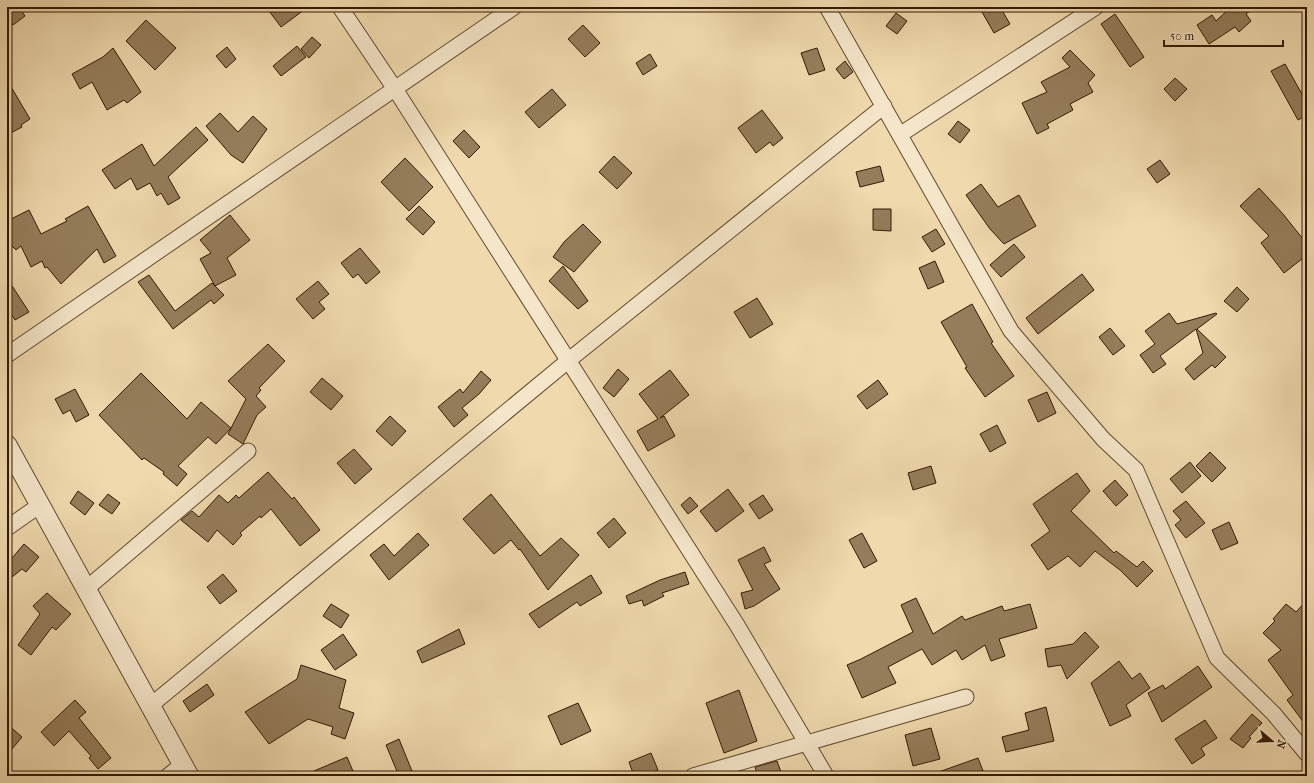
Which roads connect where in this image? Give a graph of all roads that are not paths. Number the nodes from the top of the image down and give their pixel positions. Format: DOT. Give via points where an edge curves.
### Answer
graph roads {
  1 [pos="340,7"];
  2 [pos="514,7"];
  3 [pos="828,7"];
  4 [pos="1096,7"];
  5 [pos="395,89"];
  6 [pos="884,106"];
  7 [pos="901,134"];
  8 [pos="7,355"];
  9 [pos="569,360"];
  10 [pos="7,445"];
  11 [pos="248,451"];
  12 [pos="40,505"];
  13 [pos="7,528"];
  14 [pos="86,589"];
  15 [pos="966,697"];
  16 [pos="150,706"];
  17 [pos="806,742"];
  18 [pos="1307,754"];
  19 [pos="180,772"];
  20 [pos="693,776"];
  21 [pos="826,776"];
  1 -- 5 [label="street"];
  2 -- 5 [label="street"];
  3 -- 6 [label="street"];
  4 -- 7 [label="street"];
  5 -- 8 [label="street"];
  5 -- 9 [label="street"];
  6 -- 7 [label="street"];
  6 -- 9 [label="street"];
  7 -- 18 [label="street" via="1011,331 1103,439 1136,470 1217,658 1274,714"];
  9 -- 16 [label="street"];
  9 -- 17 [label="street" via="737,625"];
  10 -- 12 [label="street"];
  11 -- 14 [label="street"];
  12 -- 13 [label="street"];
  12 -- 14 [label="street"];
  14 -- 16 [label="street"];
  15 -- 17 [label="street"];
  16 -- 19 [label="street"];
  17 -- 20 [label="street"];
  17 -- 21 [label="street"];
}
